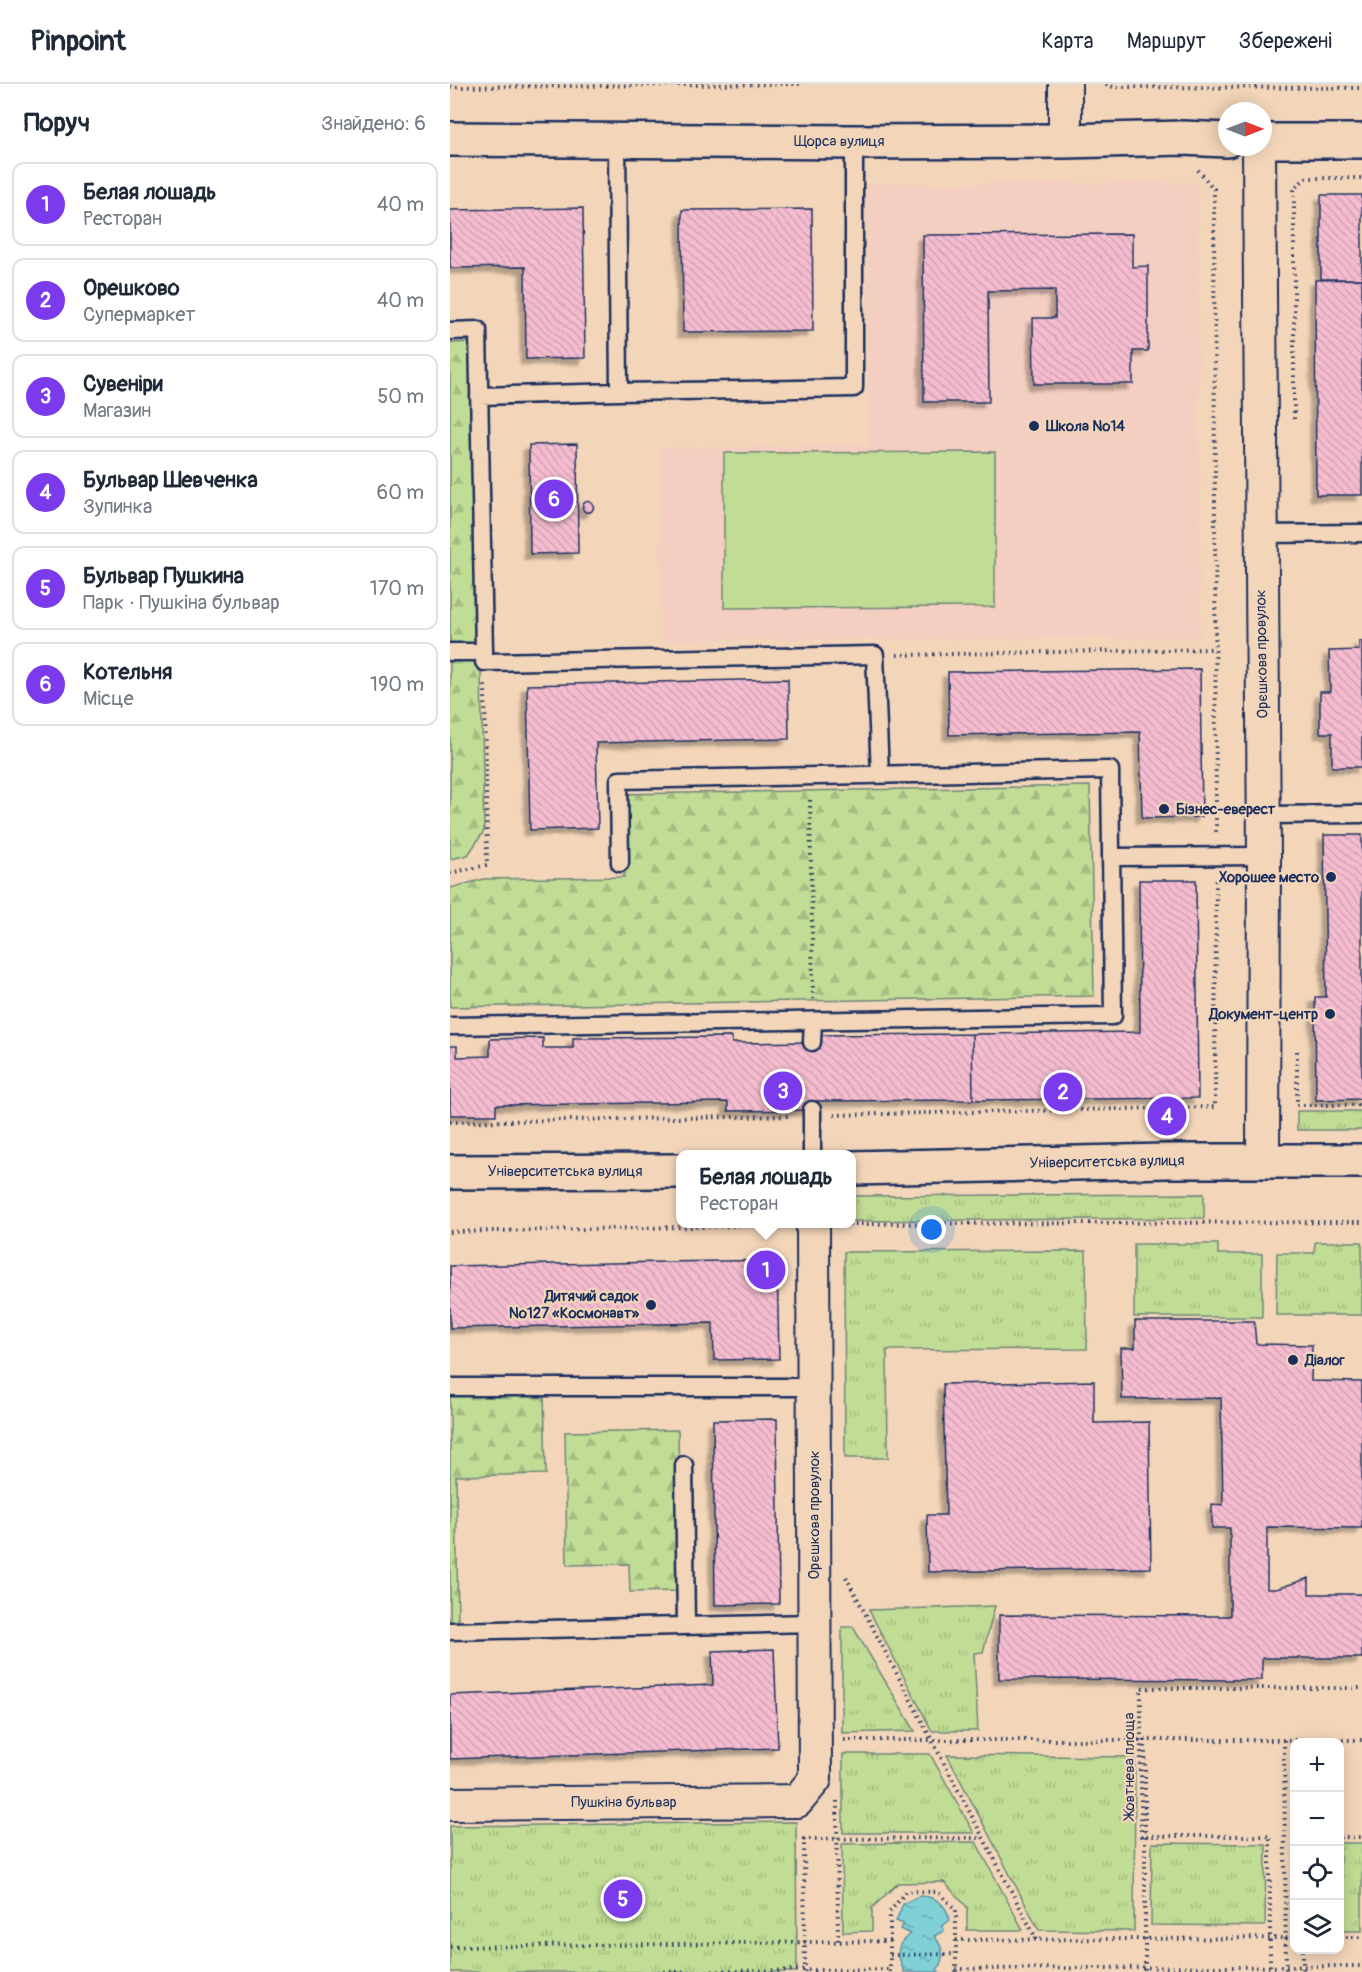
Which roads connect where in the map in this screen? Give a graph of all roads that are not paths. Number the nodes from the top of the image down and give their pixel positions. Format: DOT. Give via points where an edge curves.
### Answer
graph roads {
  1 [pos="1065,84"];
  2 [pos="450,139"];
  3 [pos="617,139"];
  4 [pos="1218,140"];
  5 [pos="1065,141"];
  6 [pos="1272,141"];
  7 [pos="1362,141"];
  8 [pos="854,142"];
  9 [pos="1259,156"];
  10 [pos="450,331"];
  11 [pos="619,392"];
  12 [pos="479,396"];
  13 [pos="1362,533"];
  14 [pos="1261,534"];
  15 [pos="450,652"];
  16 [pos="484,662"];
  17 [pos="880,774"];
  18 [pos="1362,814"];
  19 [pos="1264,815"];
  20 [pos="1264,856"];
  21 [pos="1112,857"];
  22 [pos="620,863"];
  23 [pos="813,1021"];
  24 [pos="450,1026"];
  25 [pos="812,1042"];
  26 [pos="812,1110"];
  27 [pos="812,1150"];
  28 [pos="1263,1161"];
  29 [pos="1362,1161"];
  30 [pos="856,1168"];
  31 [pos="676,1171"];
  32 [pos="450,1172"];
  33 [pos="813,1228"];
  34 [pos="450,1387"];
  35 [pos="813,1387"];
  36 [pos="684,1465"];
  37 [pos="814,1623"];
  38 [pos="686,1626"];
  39 [pos="450,1630"];
  40 [pos="797,1801"];
  41 [pos="450,1804"];
  1 -- 5 [label="street"];
  2 -- 3 [label="street, Щорса вулиця"];
  3 -- 8 [label="street, Щорса вулиця"];
  3 -- 11 [label="lane"];
  4 -- 5 [label="street, Щорса вулиця"];
  5 -- 8 [label="street, Щорса вулиця"];
  6 -- 7 [label="street"];
  8 -- 11 [label="lane" via="854,388"];
  9 -- 14 [label="street, Орєшкова провулок"];
  10 -- 12 [label="lane" via="478,330"];
  11 -- 12 [label="lane"];
  12 -- 15 [label="lane" via="484,652"];
  13 -- 14 [label="lane"];
  14 -- 19 [label="street, Орєшкова провулок"];
  16 -- 17 [label="lane" via="875,656"];
  17 -- 21 [label="lane" via="1110,770"];
  17 -- 22 [label="lane" via="619,780"];
  18 -- 19 [label="lane"];
  19 -- 20 [label="street, Орєшкова провулок"];
  20 -- 21 [label="lane"];
  20 -- 28 [label="street, Орєшкова провулок"];
  21 -- 23 [label="lane" via="1113,1016"];
  23 -- 24 [label="lane"];
  23 -- 25 [label="lane"];
  26 -- 27 [label="lane"];
  28 -- 29 [label="street, Університетська вулиця"];
  28 -- 30 [label="street, Університетська вулиця"];
  31 -- 32 [label="street, Університетська вулиця"];
  33 -- 35 [label="street, Орєшкова провулок"];
  34 -- 35 [label="lane"];
  35 -- 37 [label="street, Орєшкова провулок"];
  36 -- 38 [label="lane"];
  37 -- 38 [label="lane"];
  37 -- 40 [label="street, Орєшкова провулок" via="815,1779"];
  38 -- 39 [label="lane"];
  40 -- 41 [label="street, Пушкіна бульвар"];
}
